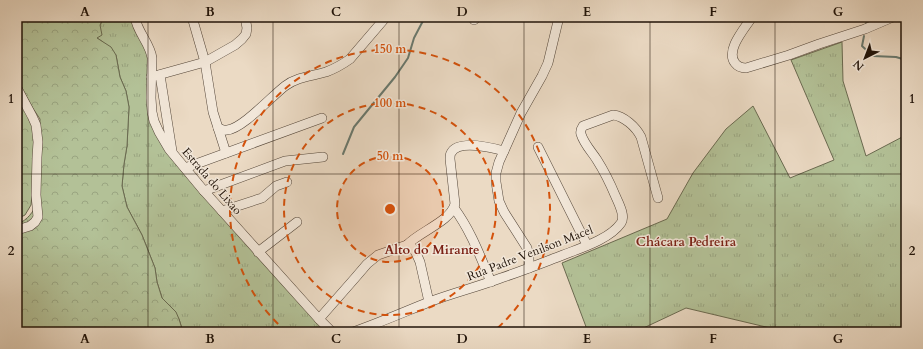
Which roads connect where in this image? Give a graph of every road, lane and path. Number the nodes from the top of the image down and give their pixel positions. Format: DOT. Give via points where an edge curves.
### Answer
graph roads {
  1 [pos="135,17"];
  2 [pos="192,17"];
  3 [pos="245,17"];
  4 [pos="386,17"];
  5 [pos="559,17"];
  6 [pos="752,17"];
  7 [pos="893,17"];
  8 [pos="205,62"];
  9 [pos="155,76"];
  10 [pos="17,88"];
  11 [pos="322,118"];
  12 [pos="218,128"];
  13 [pos="538,147"];
  14 [pos="504,151"];
  15 [pos="226,153"];
  16 [pos="173,154"];
  17 [pos="323,157"];
  18 [pos="185,168"];
  19 [pos="287,182"];
  20 [pos="204,191"];
  21 [pos="658,198"];
  22 [pos="454,208"];
  23 [pos="222,211"];
  24 [pos="297,222"];
  25 [pos="17,230"];
  26 [pos="588,244"];
  27 [pos="407,245"];
  28 [pos="258,252"];
  29 [pos="529,268"];
  30 [pos="491,282"];
  31 [pos="429,302"];
  32 [pos="319,319"];
  33 [pos="332,332"];
  34 [pos="353,332"];
  1 -- 9 [label="street, Estrada do Lixao" via="151,53"];
  2 -- 8 [label="street"];
  3 -- 8 [label="street" via="247,28 242,39"];
  4 -- 12 [label="street" via="344,63 325,72 291,82 234,129"];
  5 -- 14 [label="street" via="548,63 521,112"];
  6 -- 7 [label="street" via="732,52 736,65 743,68 789,55"];
  8 -- 9 [label="street"];
  8 -- 12 [label="street"];
  9 -- 16 [label="street"];
  9 -- 16 [label="street, Estrada do Lixao" via="151,105 154,121"];
  10 -- 25 [label="street" via="36,125 38,142 38,217 30,226"];
  11 -- 15 [label="street"];
  12 -- 15 [label="street"];
  13 -- 26 [label="street"];
  14 -- 22 [label="street" via="473,145 453,150 450,159 456,204"];
  14 -- 29 [label="street" via="496,173 499,201 527,248"];
  15 -- 18 [label="street"];
  16 -- 18 [label="street, Estrada do Lixao"];
  17 -- 20 [label="street" via="285,161"];
  18 -- 20 [label="street, Estrada do Lixao"];
  19 -- 23 [label="street" via="276,186 262,198"];
  20 -- 23 [label="street, Estrada do Lixao"];
  21 -- 26 [label="street, Rua Padre Venilson Macel" via="641,137 632,125 613,115 583,126 583,139 609,181 623,218 610,233"];
  22 -- 27 [label="street"];
  22 -- 30 [label="street" via="470,234"];
  23 -- 28 [label="street, Estrada do Lixao"];
  24 -- 28 [label="street"];
  26 -- 29 [label="street, Rua Padre Venilson Macel"];
  27 -- 31 [label="street" via="413,248 420,262"];
  27 -- 32 [label="street" via="378,255"];
  28 -- 32 [label="street, Estrada do Lixao"];
  29 -- 30 [label="street, Rua Padre Venilson Macel"];
  30 -- 31 [label="street, Rua Padre Venilson Macel"];
  31 -- 34 [label="street, Rua Padre Venilson Macel"];
  32 -- 33 [label="street, Estrada do Lixao"];
}
